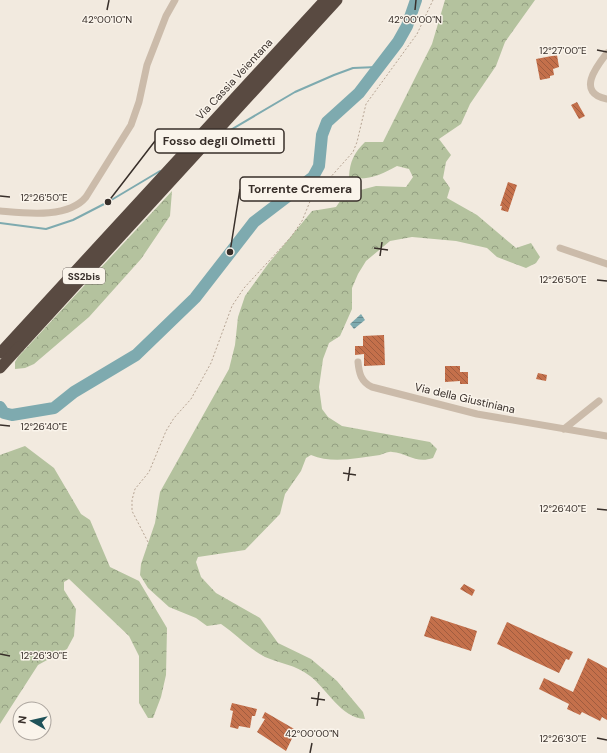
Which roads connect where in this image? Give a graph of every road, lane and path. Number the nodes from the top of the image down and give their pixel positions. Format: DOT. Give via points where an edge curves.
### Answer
graph roads {
  1 [pos="175,0"];
  2 [pos="325,0"];
  3 [pos="337,0"];
  4 [pos="433,0"];
  5 [pos="607,53"];
  6 [pos="261,76"];
  7 [pos="607,99"];
  8 [pos="0,211"];
  9 [pos="560,248"];
  10 [pos="607,264"];
  11 [pos="16,343"];
  12 [pos="0,352"];
  13 [pos="358,362"];
  14 [pos="0,368"];
  15 [pos="599,401"];
  16 [pos="564,429"];
  17 [pos="607,436"];
  18 [pos="148,542"];
  1 -- 8 [label="street" via="147,65 131,124 86,198 74,206 53,212"];
  2 -- 6 [label="highway, Via Cassia Veientana / SS2bis"];
  3 -- 6 [label="highway, SS2bis"];
  4 -- 18 [label="path" via="417,34 366,104 352,152 311,198 302,221 244,288 232,306 207,369 191,399 174,418 149,472 135,489 132,511"];
  5 -- 7 [label="street" via="593,72 590,82 596,95"];
  6 -- 11 [label="highway, Via Cassia Veientana / SS2bis"];
  9 -- 10 [label="street"];
  11 -- 12 [label="highway, Via Cassia Veientana / SS2bis"];
  11 -- 14 [label="highway, Via Cassia Veientana / SS2bis, bridge"];
  13 -- 16 [label="street, Via della Giustiniana" via="362,380 372,387 478,414"];
  15 -- 16 [label="street"];
  16 -- 17 [label="street, Via della Giustiniana"];
}
